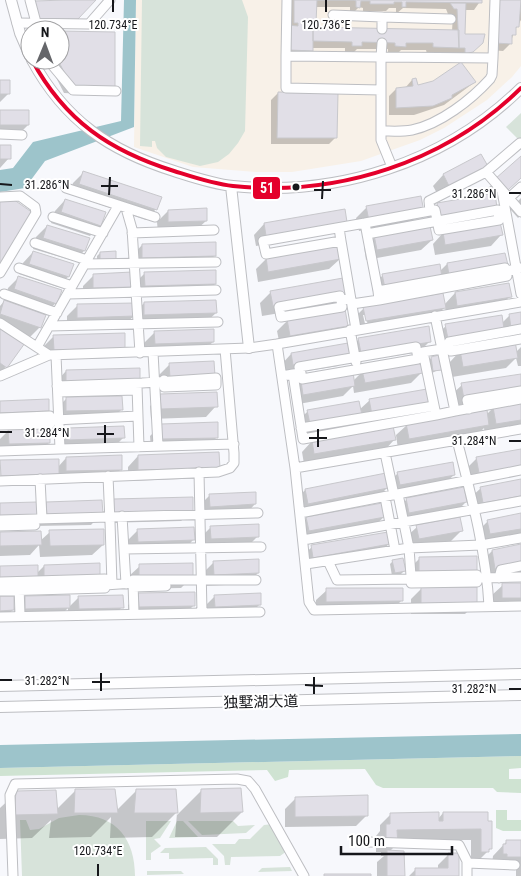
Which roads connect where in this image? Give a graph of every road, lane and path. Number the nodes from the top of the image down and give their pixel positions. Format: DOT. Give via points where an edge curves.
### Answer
graph roads {
  1 [pos="11,0"];
  2 [pos="30,0"];
  3 [pos="110,0"];
  4 [pos="286,0"];
  5 [pos="495,0"];
  6 [pos="333,15"];
  7 [pos="382,17"];
  8 [pos="451,19"];
  9 [pos="35,20"];
  10 [pos="17,23"];
  11 [pos="20,23"];
  12 [pos="70,25"];
  13 [pos="382,28"];
  14 [pos="20,31"];
  15 [pos="382,42"];
  16 [pos="286,56"];
  17 [pos="381,56"];
  18 [pos="493,58"];
  19 [pos="38,70"];
  20 [pos="56,70"];
  21 [pos="521,88"];
  22 [pos="72,90"];
  23 [pos="381,90"];
  24 [pos="116,91"];
  25 [pos="62,102"];
  26 [pos="381,131"];
  27 [pos="0,134"];
  28 [pos="22,134"];
  29 [pos="520,143"];
  30 [pos="392,167"];
  31 [pos="486,172"];
  32 [pos="231,186"];
  33 [pos="521,187"];
  34 [pos="66,188"];
  35 [pos="502,191"];
  36 [pos="0,197"];
  37 [pos="509,198"];
  38 [pos="122,207"];
  39 [pos="430,211"];
  40 [pos="521,212"];
  41 [pos="502,214"];
  42 [pos="53,217"];
  43 [pos="155,217"];
  44 [pos="437,220"];
  45 [pos="365,223"];
  46 [pos="339,228"];
  47 [pos="214,230"];
  48 [pos="102,233"];
  49 [pos="132,234"];
  50 [pos="368,234"];
  51 [pos="341,241"];
  52 [pos="34,243"];
  53 [pos="86,262"];
  54 [pos="216,262"];
  55 [pos="135,263"];
  56 [pos="19,268"];
  57 [pos="519,268"];
  58 [pos="0,273"];
  59 [pos="70,290"];
  60 [pos="216,290"];
  61 [pos="137,292"];
  62 [pos="4,294"];
  63 [pos="521,294"];
  64 [pos="379,296"];
  65 [pos="340,300"];
  66 [pos="351,301"];
  67 [pos="521,302"];
  68 [pos="57,313"];
  69 [pos="435,316"];
  70 [pos="218,322"];
  71 [pos="0,323"];
  72 [pos="138,324"];
  73 [pos="50,326"];
  74 [pos="353,330"];
  75 [pos="519,334"];
  76 [pos="276,344"];
  77 [pos="37,347"];
  78 [pos="249,348"];
  79 [pos="224,349"];
  80 [pos="446,349"];
  81 [pos="153,352"];
  82 [pos="140,353"];
  83 [pos="420,353"];
  84 [pos="52,355"];
  85 [pos="356,357"];
  86 [pos="358,370"];
  87 [pos="297,374"];
  88 [pos="0,376"];
  89 [pos="282,376"];
  90 [pos="159,381"];
  91 [pos="228,381"];
  92 [pos="136,386"];
  93 [pos="58,389"];
  94 [pos="521,391"];
  95 [pos="521,399"];
  96 [pos="469,409"];
  97 [pos="435,410"];
  98 [pos="455,411"];
  99 [pos="138,416"];
  100 [pos="367,417"];
  101 [pos="0,418"];
  102 [pos="54,420"];
  103 [pos="0,425"];
  104 [pos="369,427"];
  105 [pos="521,429"];
  106 [pos="302,431"];
  107 [pos="291,437"];
  108 [pos="457,440"];
  109 [pos="158,444"];
  110 [pos="234,444"];
  111 [pos="139,446"];
  112 [pos="60,449"];
  113 [pos="0,451"];
  114 [pos="385,453"];
  115 [pos="295,468"];
  116 [pos="521,470"];
  117 [pos="199,472"];
  118 [pos="108,476"];
  119 [pos="40,479"];
  120 [pos="467,480"];
  121 [pos="0,481"];
  122 [pos="396,494"];
  123 [pos="385,496"];
  124 [pos="521,501"];
  125 [pos="473,510"];
  126 [pos="200,513"];
  127 [pos="258,513"];
  128 [pos="300,513"];
  129 [pos="122,516"];
  130 [pos="42,519"];
  131 [pos="110,519"];
  132 [pos="0,520"];
  133 [pos="404,522"];
  134 [pos="390,525"];
  135 [pos="0,526"];
  136 [pos="521,538"];
  137 [pos="303,540"];
  138 [pos="481,545"];
  139 [pos="261,547"];
  140 [pos="409,548"];
  141 [pos="124,549"];
  142 [pos="201,549"];
  143 [pos="395,550"];
  144 [pos="328,561"];
  145 [pos="306,564"];
  146 [pos="521,566"];
  147 [pos="411,578"];
  148 [pos="487,578"];
  149 [pos="499,578"];
  150 [pos="521,578"];
  151 [pos="256,580"];
  152 [pos="200,581"];
  153 [pos="0,582"];
  154 [pos="108,584"];
  155 [pos="131,585"];
  156 [pos="19,586"];
  157 [pos="0,591"];
  158 [pos="489,606"];
  159 [pos="521,606"];
  160 [pos="202,612"];
  161 [pos="260,612"];
  162 [pos="134,613"];
  163 [pos="20,616"];
  164 [pos="0,617"];
  165 [pos="521,674"];
  166 [pos="0,686"];
  167 [pos="521,695"];
  168 [pos="0,707"];
  169 [pos="370,842"];
  170 [pos="467,863"];
  171 [pos="515,865"];
  172 [pos="13,876"];
  173 [pos="304,876"];
  174 [pos="467,876"];
  1 -- 10 [label="main road"];
  2 -- 9 [label="street"];
  3 -- 12 [label="street" via="89,24"];
  4 -- 16 [label="street"];
  5 -- 18 [label="street"];
  6 -- 7 [label="street"];
  7 -- 8 [label="street"];
  7 -- 13 [label="street"];
  10 -- 11 [label="street"];
  10 -- 14 [label="main road"];
  15 -- 17 [label="street"];
  16 -- 17 [label="street"];
  16 -- 23 [label="street" via="286,88"];
  17 -- 18 [label="street"];
  17 -- 23 [label="street"];
  18 -- 26 [label="street" via="490,79 461,104 420,128"];
  19 -- 25 [label="main road"];
  20 -- 22 [label="street"];
  21 -- 30 [label="main road" via="490,116 441,148"];
  22 -- 24 [label="street"];
  22 -- 25 [label="street"];
  23 -- 26 [label="street"];
  25 -- 32 [label="main road" via="110,145 164,168"];
  26 -- 30 [label="street" via="381,140"];
  27 -- 28 [label="street"];
  29 -- 31 [label="street"];
  30 -- 32 [label="main road" via="317,185 279,188"];
  31 -- 35 [label="street"];
  31 -- 39 [label="street" via="429,202"];
  32 -- 78 [label="main road"];
  33 -- 37 [label="street"];
  34 -- 38 [label="street"];
  35 -- 37 [label="street"];
  35 -- 41 [label="street"];
  36 -- 58 [label="street" via="20,196 35,206 36,214"];
  37 -- 40 [label="street"];
  38 -- 43 [label="street"];
  38 -- 48 [label="street"];
  38 -- 49 [label="street"];
  39 -- 44 [label="street" via="435,210"];
  39 -- 45 [label="street"];
  41 -- 44 [label="street" via="498,210"];
  41 -- 57 [label="street"];
  42 -- 48 [label="street"];
  44 -- 50 [label="street"];
  45 -- 46 [label="street"];
  45 -- 50 [label="street"];
  46 -- 51 [label="street"];
  46 -- 51 [label="street" via="263,241 266,254"];
  47 -- 49 [label="street"];
  48 -- 53 [label="street"];
  49 -- 55 [label="street"];
  50 -- 64 [label="street"];
  51 -- 66 [label="street"];
  52 -- 53 [label="street"];
  53 -- 55 [label="street"];
  53 -- 59 [label="street"];
  54 -- 55 [label="street"];
  55 -- 61 [label="street"];
  56 -- 59 [label="street"];
  57 -- 63 [label="street"];
  57 -- 64 [label="street" via="506,271 505,268"];
  59 -- 61 [label="street"];
  59 -- 68 [label="street"];
  60 -- 61 [label="street"];
  61 -- 72 [label="street"];
  62 -- 68 [label="street"];
  64 -- 66 [label="street"];
  65 -- 65 [label="street" via="340,296 279,307 281,317 342,307"];
  65 -- 66 [label="street"];
  66 -- 74 [label="street"];
  67 -- 69 [label="street"];
  68 -- 73 [label="street"];
  69 -- 74 [label="street"];
  69 -- 80 [label="street"];
  70 -- 72 [label="street"];
  71 -- 77 [label="street"];
  72 -- 73 [label="street"];
  72 -- 82 [label="street"];
  73 -- 77 [label="street"];
  74 -- 76 [label="street"];
  74 -- 85 [label="street"];
  75 -- 80 [label="street" via="449,342"];
  76 -- 78 [label="street"];
  76 -- 89 [label="street"];
  77 -- 84 [label="street"];
  78 -- 79 [label="street"];
  79 -- 81 [label="street"];
  79 -- 91 [label="street"];
  80 -- 83 [label="street"];
  80 -- 98 [label="street"];
  81 -- 82 [label="street"];
  81 -- 90 [label="street"];
  82 -- 84 [label="street"];
  83 -- 85 [label="street" via="416,347"];
  83 -- 86 [label="street" via="418,359"];
  83 -- 97 [label="street"];
  84 -- 88 [label="street"];
  84 -- 93 [label="street"];
  85 -- 86 [label="street"];
  85 -- 87 [label="street" via="300,366"];
  86 -- 87 [label="street" via="302,380"];
  87 -- 89 [label="street"];
  87 -- 106 [label="street"];
  89 -- 107 [label="street"];
  90 -- 91 [label="street" via="216,378 216,382"];
  90 -- 92 [label="street"];
  90 -- 109 [label="street"];
  91 -- 110 [label="street"];
  92 -- 93 [label="street"];
  92 -- 99 [label="street"];
  93 -- 102 [label="street"];
  94 -- 96 [label="street" via="467,400"];
  95 -- 96 [label="street"];
  96 -- 98 [label="street"];
  97 -- 98 [label="street"];
  97 -- 100 [label="street"];
  97 -- 104 [label="street"];
  99 -- 102 [label="street"];
  99 -- 111 [label="street"];
  100 -- 104 [label="street"];
  100 -- 106 [label="street"];
  101 -- 102 [label="street" via="50,416"];
  102 -- 103 [label="street" via="50,424"];
  102 -- 112 [label="street"];
  104 -- 106 [label="street" via="303,439"];
  105 -- 108 [label="street"];
  106 -- 107 [label="street"];
  107 -- 115 [label="street"];
  108 -- 114 [label="street"];
  108 -- 120 [label="street"];
  109 -- 110 [label="street"];
  109 -- 111 [label="street"];
  110 -- 117 [label="street" via="234,463 230,468"];
  111 -- 112 [label="street"];
  112 -- 113 [label="street"];
  114 -- 115 [label="street"];
  114 -- 122 [label="street"];
  115 -- 128 [label="street"];
  116 -- 120 [label="street"];
  117 -- 118 [label="street"];
  117 -- 126 [label="street"];
  118 -- 119 [label="street"];
  118 -- 131 [label="street"];
  119 -- 121 [label="street"];
  119 -- 130 [label="street"];
  120 -- 122 [label="street"];
  120 -- 125 [label="street"];
  122 -- 123 [label="street"];
  122 -- 133 [label="street"];
  123 -- 128 [label="street"];
  123 -- 134 [label="street"];
  124 -- 125 [label="street"];
  125 -- 133 [label="street"];
  125 -- 138 [label="street"];
  126 -- 127 [label="street"];
  126 -- 129 [label="street"];
  126 -- 142 [label="street"];
  128 -- 137 [label="street"];
  129 -- 131 [label="street"];
  129 -- 141 [label="street"];
  130 -- 131 [label="street"];
  130 -- 132 [label="street"];
  131 -- 135 [label="street"];
  131 -- 154 [label="street"];
  133 -- 134 [label="street"];
  133 -- 140 [label="street"];
  134 -- 137 [label="street"];
  134 -- 143 [label="street"];
  136 -- 138 [label="street"];
  137 -- 145 [label="street"];
  138 -- 140 [label="street"];
  138 -- 148 [label="street"];
  139 -- 142 [label="street"];
  140 -- 143 [label="street"];
  140 -- 147 [label="street"];
  141 -- 142 [label="street"];
  141 -- 155 [label="street"];
  142 -- 152 [label="street"];
  143 -- 144 [label="street"];
  144 -- 145 [label="street"];
  144 -- 147 [label="street" via="337,580"];
  145 -- 158 [label="street" via="309,602 314,610"];
  146 -- 149 [label="street" via="501,570"];
  147 -- 148 [label="street" via="411,583 476,582 476,578"];
  148 -- 149 [label="street"];
  148 -- 158 [label="street"];
  149 -- 150 [label="street"];
  151 -- 152 [label="street"];
  152 -- 155 [label="street" via="198,585"];
  152 -- 160 [label="street"];
  153 -- 156 [label="street"];
  154 -- 155 [label="street"];
  154 -- 156 [label="street" via="105,579"];
  155 -- 162 [label="street"];
  156 -- 157 [label="street"];
  156 -- 163 [label="street"];
  158 -- 159 [label="street"];
  160 -- 161 [label="street"];
  160 -- 162 [label="street"];
  162 -- 163 [label="street"];
  163 -- 164 [label="street"];
  165 -- 166 [label="main road, 独墅湖大道"];
  167 -- 168 [label="main road, 独墅湖大道"];
  169 -- 170 [label="street" via="459,845"];
  170 -- 171 [label="street"];
  170 -- 174 [label="street"];
  172 -- 173 [label="street" via="15,838 10,795 15,784 242,779 255,789"];
}
